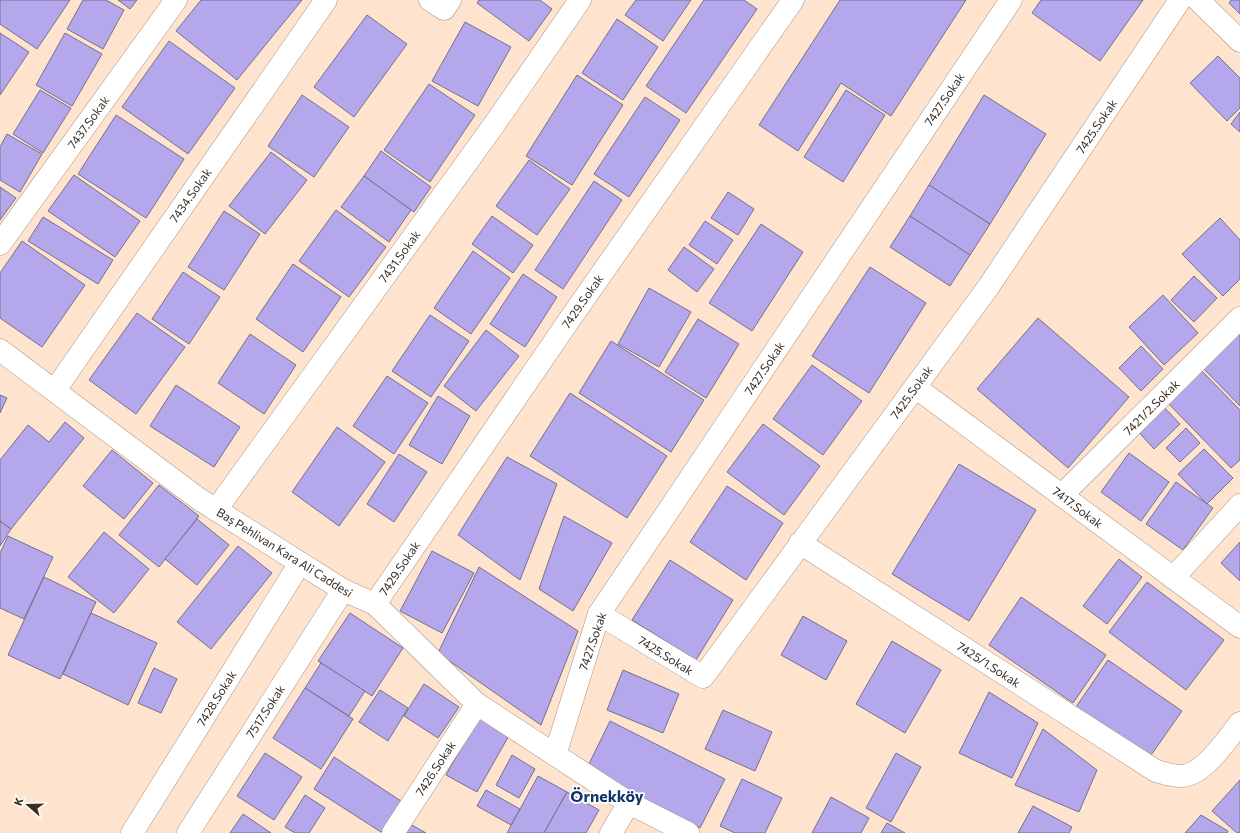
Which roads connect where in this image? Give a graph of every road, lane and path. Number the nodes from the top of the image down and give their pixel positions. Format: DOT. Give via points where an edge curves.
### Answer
graph roads {
  1 [pos="176,0"];
  2 [pos="326,0"];
  3 [pos="580,0"];
  4 [pos="793,0"];
  5 [pos="1011,0"];
  6 [pos="1180,0"];
  7 [pos="1198,0"];
  8 [pos="1240,42"];
  9 [pos="0,244"];
  10 [pos="1240,318"];
  11 [pos="0,350"];
  12 [pos="915,387"];
  13 [pos="55,390"];
  14 [pos="1062,495"];
  15 [pos="1240,505"];
  16 [pos="216,510"];
  17 [pos="800,543"];
  18 [pos="300,563"];
  19 [pos="1173,578"];
  20 [pos="343,590"];
  21 [pos="375,604"];
  22 [pos="599,614"];
  23 [pos="1240,627"];
  24 [pos="477,704"];
  25 [pos="1240,724"];
  26 [pos="555,755"];
  27 [pos="629,803"];
  28 [pos="132,833"];
  29 [pos="188,833"];
  30 [pos="393,833"];
  31 [pos="611,833"];
  32 [pos="688,833"];
  1 -- 9 [label="street, 7437.Sokak"];
  2 -- 13 [label="street, 7434.Sokak"];
  3 -- 16 [label="street, 7431.Sokak" via="496,122"];
  4 -- 21 [label="street, 7429.Sokak" via="576,310"];
  5 -- 22 [label="street, 7427.Sokak"];
  6 -- 12 [label="street, 7425.Sokak" via="989,286"];
  7 -- 8 [label="street"];
  10 -- 14 [label="street, 7421/2.Sokak"];
  11 -- 13 [label="street, Baş Pehlivan Kara Ali Caddesi"];
  12 -- 14 [label="street, 7417.Sokak"];
  12 -- 17 [label="street, 7425.Sokak"];
  13 -- 16 [label="street, Baş Pehlivan Kara Ali Caddesi"];
  14 -- 19 [label="street, 7417.Sokak"];
  15 -- 19 [label="street"];
  16 -- 18 [label="street, Baş Pehlivan Kara Ali Caddesi"];
  17 -- 22 [label="street, 7425.Sokak" via="703,677"];
  17 -- 25 [label="street, 7425/1.Sokak" via="1156,771 1181,776 1199,770"];
  18 -- 20 [label="street, Baş Pehlivan Kara Ali Caddesi"];
  18 -- 28 [label="street, 7428.Sokak"];
  19 -- 23 [label="street, 7417.Sokak"];
  20 -- 21 [label="street, Baş Pehlivan Kara Ali Caddesi"];
  20 -- 29 [label="street, 7517.Sokak"];
  21 -- 24 [label="street, Baş Pehlivan Kara Ali Caddesi"];
  22 -- 26 [label="street, 7427.Sokak"];
  24 -- 26 [label="street, Baş Pehlivan Kara Ali Caddesi"];
  24 -- 30 [label="street, 7426.Sokak"];
  26 -- 27 [label="street, Baş Pehlivan Kara Ali Caddesi"];
  27 -- 31 [label="street"];
  27 -- 32 [label="street, Baş Pehlivan Kara Ali Caddesi"];
}
